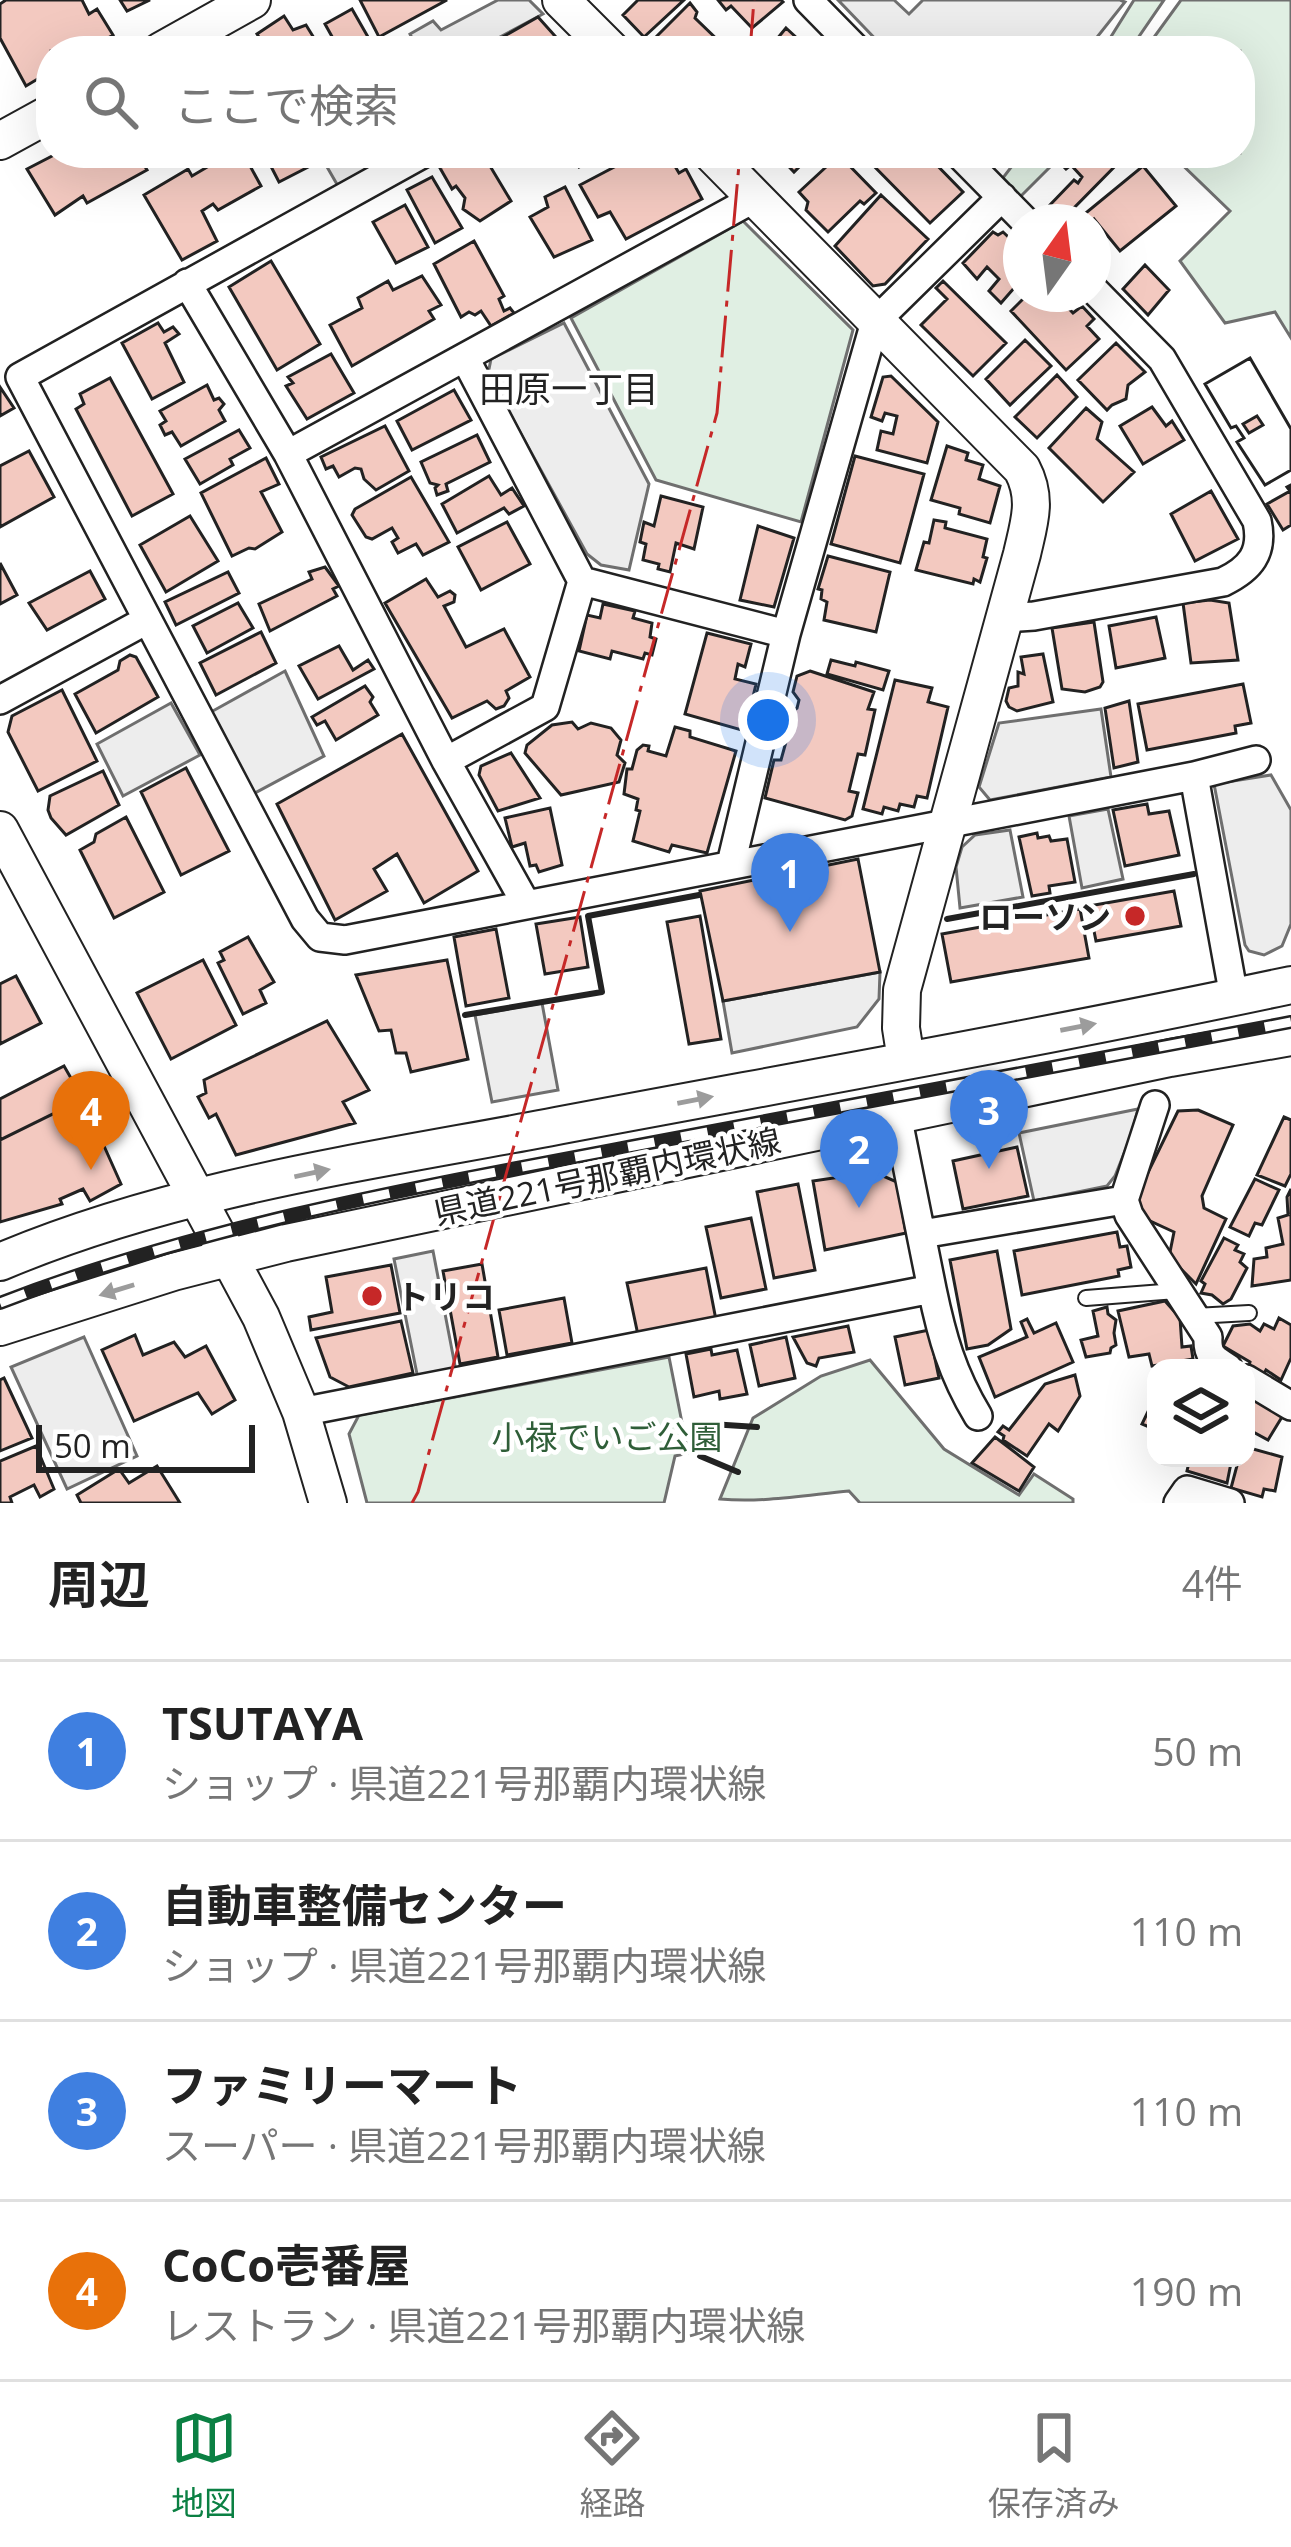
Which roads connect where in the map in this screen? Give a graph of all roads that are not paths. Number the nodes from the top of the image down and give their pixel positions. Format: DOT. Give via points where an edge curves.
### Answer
graph roads {
  1 [pos="252,0"];
  2 [pos="561,0"];
  3 [pos="808,0"];
  4 [pos="188,36"];
  5 [pos="594,36"];
  6 [pos="843,36"];
  7 [pos="36,121"];
  8 [pos="0,141"];
  9 [pos="397,168"];
  10 [pos="726,168"];
  11 [pos="973,168"];
  12 [pos="1002,197"];
  13 [pos="755,198"];
  14 [pos="1009,204"];
  15 [pos="188,283"];
  16 [pos="1111,307"];
  17 [pos="875,322"];
  18 [pos="465,358"];
  19 [pos="288,454"];
  20 [pos="582,581"];
  21 [pos="1005,618"];
  22 [pos="147,620"];
  23 [pos="786,634"];
  24 [pos="0,700"];
  25 [pos="1256,760"];
  26 [pos="446,761"];
  27 [pos="1194,776"];
  28 [pos="949,824"];
  29 [pos="0,830"];
  30 [pos="731,864"];
  31 [pos="526,904"];
  32 [pos="1291,985"];
  33 [pos="1234,997"];
  34 [pos="1291,1036"];
  35 [pos="907,1060"];
  36 [pos="1156,1105"];
  37 [pos="897,1115"];
  38 [pos="197,1198"];
  39 [pos="1124,1200"];
  40 [pos="922,1234"];
  41 [pos="230,1257"];
  42 [pos="0,1262"];
  43 [pos="932,1288"];
  44 [pos="1178,1291"];
  45 [pos="1086,1298"];
  46 [pos="1249,1313"];
  47 [pos="1195,1316"];
  48 [pos="0,1327"];
  49 [pos="1214,1359"];
  50 [pos="1255,1384"];
  51 [pos="1291,1406"];
  52 [pos="301,1412"];
  53 [pos="978,1416"];
  54 [pos="328,1503"];
  55 [pos="1178,1503"];
  56 [pos="1230,1503"];
  1 -- 4 [label="main road"];
  2 -- 5 [label="main road"];
  3 -- 6 [label="street"];
  7 -- 8 [label="main road"];
  9 -- 15 [label="street"];
  10 -- 13 [label="main road"];
  11 -- 12 [label="street"];
  12 -- 14 [label="street"];
  12 -- 17 [label="street"];
  13 -- 17 [label="main road"];
  13 -- 18 [label="street"];
  15 -- 19 [label="street"];
  15 -- 22 [label="street" via="20,377"];
  16 -- 21 [label="street" via="1162,358 1257,520 1256,550 1250,567 1223,582"];
  17 -- 21 [label="main road" via="1030,485 1033,505"];
  17 -- 23 [label="street"];
  18 -- 19 [label="street"];
  18 -- 20 [label="street"];
  19 -- 26 [label="street"];
  20 -- 23 [label="street"];
  20 -- 26 [label="street" via="545,706"];
  21 -- 28 [label="main road"];
  22 -- 24 [label="street"];
  22 -- 31 [label="street" via="320,937 345,940"];
  23 -- 30 [label="street"];
  25 -- 27 [label="street"];
  26 -- 31 [label="street"];
  27 -- 28 [label="street"];
  27 -- 33 [label="street"];
  28 -- 30 [label="street"];
  28 -- 35 [label="main road" via="902,990"];
  29 -- 38 [label="main road"];
  30 -- 31 [label="street"];
  32 -- 33 [label="main road, 県道221号那覇内環状線"];
  35 -- 33 [label="main road, 県道221号那覇内環状線, one-way"];
  34 -- 37 [label="main road, 県道221号那覇内環状線"];
  38 -- 35 [label="main road, 県道221号那覇内環状線, one-way"];
  36 -- 39 [label="street"];
  37 -- 40 [label="street"];
  37 -- 41 [label="main road, 県道221号那覇内環状線"];
  38 -- 41 [label="main road"];
  38 -- 42 [label="main road, 県道221号那覇内環状線"];
  39 -- 40 [label="street"];
  39 -- 44 [label="street"];
  40 -- 43 [label="street"];
  41 -- 48 [label="main road, 県道221号那覇内環状線, one-way"];
  41 -- 52 [label="main road"];
  43 -- 52 [label="street"];
  43 -- 53 [label="street" via="944,1349"];
  44 -- 45 [label="lane"];
  44 -- 47 [label="street"];
  46 -- 47 [label="lane"];
  47 -- 49 [label="street"];
  50 -- 51 [label="street"];
  52 -- 54 [label="main road"];
  55 -- 56 [label="street" via="1187,1490"];
}
